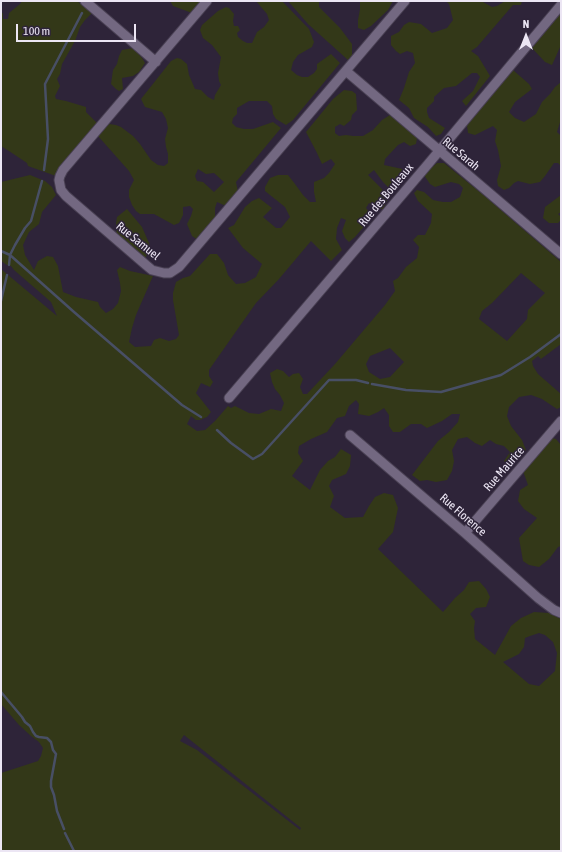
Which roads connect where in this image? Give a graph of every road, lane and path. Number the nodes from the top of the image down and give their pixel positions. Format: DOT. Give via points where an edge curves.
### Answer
graph roads {
  1 [pos="85,1"];
  2 [pos="207,1"];
  3 [pos="405,1"];
  4 [pos="561,5"];
  5 [pos="156,62"];
  6 [pos="346,71"];
  7 [pos="439,151"];
  8 [pos="561,254"];
  9 [pos="229,398"];
  10 [pos="561,421"];
  11 [pos="350,435"];
  12 [pos="465,533"];
  13 [pos="561,613"];
  1 -- 5 [label="street"];
  2 -- 5 [label="street, Rue Samuel"];
  3 -- 6 [label="street, Rue Samuel"];
  4 -- 7 [label="street, Rue des Bouleaux"];
  5 -- 6 [label="street, Rue Samuel" via="63,170 59,180 61,190 66,196 152,270 164,273 170,273 179,267"];
  6 -- 7 [label="street, Rue Sarah"];
  7 -- 8 [label="street, Rue Sarah"];
  7 -- 9 [label="street, Rue des Bouleaux"];
  10 -- 12 [label="street, Rue Maurice"];
  11 -- 12 [label="street, Rue Florence"];
  12 -- 13 [label="street, Rue Florence" via="542,601"];
}
